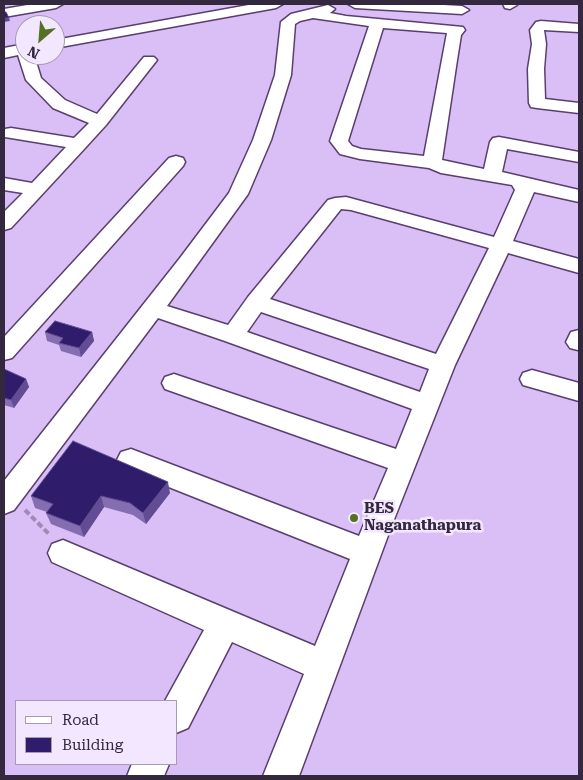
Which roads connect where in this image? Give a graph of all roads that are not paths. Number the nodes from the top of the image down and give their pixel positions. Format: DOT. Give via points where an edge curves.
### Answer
graph roads {
  1 [pos="56,4"];
  2 [pos="276,4"];
  3 [pos="355,4"];
  4 [pos="324,8"];
  5 [pos="4,13"];
  6 [pos="461,15"];
  7 [pos="377,23"];
  8 [pos="579,28"];
  9 [pos="65,42"];
  10 [pos="149,60"];
  11 [pos="29,65"];
  12 [pos="579,108"];
  13 [pos="100,121"];
  14 [pos="11,133"];
  15 [pos="79,144"];
  16 [pos="579,157"];
  17 [pos="176,162"];
  18 [pos="433,163"];
  19 [pos="492,175"];
  20 [pos="4,184"];
  21 [pos="523,184"];
  22 [pos="36,189"];
  23 [pos="579,196"];
  24 [pos="4,224"];
  25 [pos="501,245"];
  26 [pos="579,266"];
  27 [pos="256,302"];
  28 [pos="153,309"];
  29 [pos="233,335"];
  30 [pos="4,352"];
  31 [pos="442,365"];
  32 [pos="532,379"];
  33 [pos="174,384"];
  34 [pos="579,392"];
  35 [pos="426,404"];
  36 [pos="131,460"];
  37 [pos="403,462"];
  38 [pos="5,500"];
  39 [pos="367,552"];
  40 [pos="63,553"];
  41 [pos="224,625"];
  42 [pos="323,666"];
  43 [pos="178,712"];
  44 [pos="151,765"];
  45 [pos="145,776"];
  46 [pos="280,776"];
  1 -- 5 [label="street"];
  2 -- 9 [label="street"];
  3 -- 6 [label="street"];
  4 -- 7 [label="street" via="346,20"];
  4 -- 28 [label="street" via="296,16 288,22 283,75 262,140 238,194"];
  6 -- 7 [label="street"];
  6 -- 18 [label="street" via="449,60"];
  7 -- 18 [label="street" via="339,141 346,150 360,154"];
  8 -- 12 [label="street" via="555,18 541,25 537,30 536,69 537,104"];
  10 -- 13 [label="street"];
  11 -- 13 [label="street" via="34,80 59,104"];
  13 -- 15 [label="street"];
  14 -- 15 [label="street"];
  15 -- 22 [label="street"];
  16 -- 19 [label="street" via="500,142"];
  17 -- 30 [label="street"];
  18 -- 19 [label="street"];
  19 -- 21 [label="street"];
  20 -- 22 [label="street"];
  21 -- 23 [label="street"];
  21 -- 25 [label="street" via="525,190"];
  22 -- 24 [label="street"];
  25 -- 26 [label="street"];
  25 -- 27 [label="street" via="346,203 335,204"];
  25 -- 31 [label="street"];
  27 -- 29 [label="street"];
  27 -- 31 [label="street"];
  28 -- 29 [label="street"];
  28 -- 38 [label="street"];
  29 -- 35 [label="street"];
  31 -- 35 [label="street"];
  32 -- 34 [label="street"];
  33 -- 37 [label="street"];
  35 -- 37 [label="street"];
  36 -- 39 [label="street"];
  37 -- 39 [label="street"];
  39 -- 42 [label="street"];
  40 -- 41 [label="street"];
  41 -- 42 [label="street"];
  41 -- 43 [label="street"];
  42 -- 46 [label="street"];
  44 -- 45 [label="street"];
}
